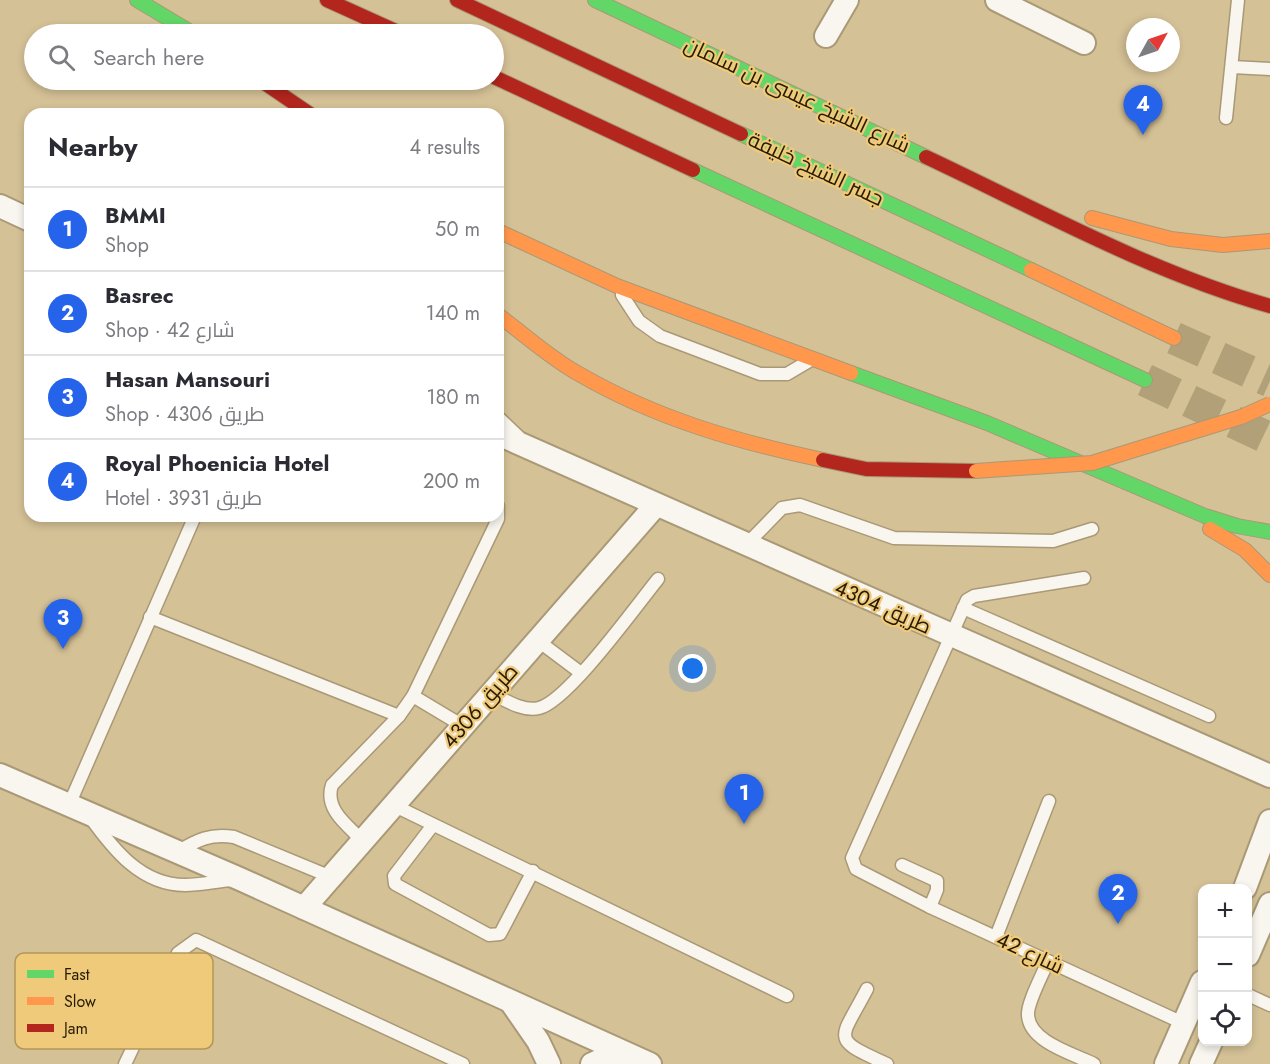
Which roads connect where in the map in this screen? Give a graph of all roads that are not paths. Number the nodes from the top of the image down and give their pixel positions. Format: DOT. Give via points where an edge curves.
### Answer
graph roads {
  1 [pos="125,0"];
  2 [pos="137,0"];
  3 [pos="327,0"];
  4 [pos="457,0"];
  5 [pos="595,0"];
  6 [pos="847,0"];
  7 [pos="997,0"];
  8 [pos="1238,0"];
  9 [pos="160,24"];
  10 [pos="177,24"];
  11 [pos="380,24"];
  12 [pos="826,36"];
  13 [pos="1084,43"];
  14 [pos="1232,67"];
  15 [pos="1270,69"];
  16 [pos="504,82"];
  17 [pos="275,90"];
  18 [pos="301,108"];
  19 [pos="1226,118"];
  20 [pos="999,191"];
  21 [pos="0,206"];
  22 [pos="24,217"];
  23 [pos="504,234"];
  24 [pos="1270,241"];
  25 [pos="620,289"];
  26 [pos="1270,306"];
  27 [pos="504,319"];
  28 [pos="1174,338"];
  29 [pos="810,360"];
  30 [pos="1145,380"];
  31 [pos="1270,404"];
  32 [pos="504,423"];
  33 [pos="504,437"];
  34 [pos="527,447"];
  35 [pos="1149,492"];
  36 [pos="656,505"];
  37 [pos="192,522"];
  38 [pos="497,522"];
  39 [pos="1092,529"];
  40 [pos="1268,531"];
  41 [pos="746,545"];
  42 [pos="1270,575"];
  43 [pos="1084,578"];
  44 [pos="658,579"];
  45 [pos="963,608"];
  46 [pos="150,617"];
  47 [pos="950,636"];
  48 [pos="537,640"];
  49 [pos="581,673"];
  50 [pos="491,693"];
  51 [pos="413,696"];
  52 [pos="399,716"];
  53 [pos="1209,716"];
  54 [pos="463,726"];
  55 [pos="0,775"];
  56 [pos="1270,776"];
  57 [pos="1049,801"];
  58 [pos="393,805"];
  59 [pos="77,808"];
  60 [pos="1270,821"];
  61 [pos="433,825"];
  62 [pos="363,841"];
  63 [pos="177,852"];
  64 [pos="902,865"];
  65 [pos="533,872"];
  66 [pos="332,877"];
  67 [pos="240,879"];
  68 [pos="1246,884"];
  69 [pos="1270,904"];
  70 [pos="930,907"];
  71 [pos="304,908"];
  72 [pos="996,937"];
  73 [pos="1252,946"];
  74 [pos="178,953"];
  75 [pos="1048,962"];
  76 [pos="867,988"];
  77 [pos="1201,992"];
  78 [pos="787,996"];
  79 [pos="1252,996"];
  80 [pos="510,1000"];
  81 [pos="1270,1005"];
  82 [pos="1193,1028"];
  83 [pos="1210,1046"];
  84 [pos="1213,1046"];
  85 [pos="132,1049"];
  86 [pos="645,1062"];
  87 [pos="125,1064"];
  88 [pos="463,1064"];
  89 [pos="549,1064"];
  90 [pos="592,1064"];
  91 [pos="888,1064"];
  92 [pos="1094,1064"];
  93 [pos="1166,1064"];
  94 [pos="1201,1064"];
  95 [pos="1217,1064"];
  1 -- 9 [label="highway"];
  2 -- 10 [label="highway"];
  3 -- 11 [label="highway"];
  4 -- 28 [label="highway, جسر الشيخ خليفة"];
  5 -- 20 [label="highway, شارع الشيخ عيسى بن سلمان"];
  6 -- 12 [label="street"];
  7 -- 13 [label="street"];
  8 -- 14 [label="lane"];
  14 -- 15 [label="lane"];
  14 -- 19 [label="lane"];
  16 -- 30 [label="highway"];
  17 -- 18 [label="highway"];
  20 -- 24 [label="highway" via="1171,239 1223,244"];
  20 -- 26 [label="highway" via="1143,260 1220,292"];
  21 -- 22 [label="street"];
  23 -- 25 [label="highway"];
  25 -- 29 [label="highway"];
  25 -- 29 [label="lane" via="631,312 650,330 754,372 787,374"];
  27 -- 31 [label="highway, bridge" via="578,374 689,426 751,445 866,469 976,471 1092,463 1232,420"];
  29 -- 35 [label="highway" via="985,423"];
  32 -- 34 [label="lane"];
  33 -- 34 [label="street, طريق 4304"];
  34 -- 36 [label="street, طريق 4304"];
  35 -- 40 [label="highway" via="1237,527"];
  35 -- 42 [label="highway" via="1245,550"];
  36 -- 41 [label="street, طريق 4304"];
  36 -- 48 [label="street, طريق 4306"];
  37 -- 46 [label="lane"];
  38 -- 51 [label="lane"];
  39 -- 41 [label="lane" via="1053,541 894,538 800,504 782,508"];
  41 -- 47 [label="street, طريق 4304"];
  43 -- 45 [label="lane" via="974,596"];
  44 -- 49 [label="lane"];
  45 -- 47 [label="lane, شارع 42"];
  45 -- 53 [label="lane"];
  46 -- 52 [label="lane"];
  46 -- 59 [label="lane"];
  47 -- 56 [label="street, طريق 4304"];
  47 -- 70 [label="lane, شارع 42" via="852,858 856,869"];
  48 -- 49 [label="lane"];
  48 -- 50 [label="street, طريق 4306"];
  49 -- 50 [label="lane" via="541,708 528,709"];
  50 -- 54 [label="street, طريق 4306"];
  51 -- 52 [label="lane"];
  51 -- 54 [label="lane"];
  52 -- 62 [label="lane" via="337,779 329,794 333,808"];
  54 -- 58 [label="street, طريق 4306"];
  55 -- 59 [label="street"];
  57 -- 72 [label="lane"];
  58 -- 61 [label="lane"];
  58 -- 62 [label="street, طريق 4306"];
  59 -- 63 [label="street"];
  59 -- 67 [label="lane" via="116,853 157,878 183,885"];
  60 -- 68 [label="street"];
  61 -- 65 [label="lane"];
  61 -- 65 [label="lane" via="394,876 395,884 489,935 500,934"];
  62 -- 66 [label="street, طريق 4306"];
  63 -- 66 [label="lane" via="200,839 234,837"];
  63 -- 67 [label="street"];
  64 -- 70 [label="lane" via="937,881"];
  65 -- 78 [label="lane"];
  66 -- 71 [label="street, طريق 4306"];
  67 -- 71 [label="street"];
  69 -- 73 [label="street"];
  70 -- 72 [label="lane, شارع 42"];
  71 -- 80 [label="street"];
  72 -- 75 [label="lane, شارع 42"];
  74 -- 88 [label="lane" via="196,940"];
  75 -- 82 [label="lane, شارع 42"];
  75 -- 92 [label="lane" via="1028,1014 1030,1023 1042,1038"];
  76 -- 91 [label="lane" via="845,1031 845,1040 852,1048"];
  77 -- 82 [label="street"];
  79 -- 81 [label="lane"];
  80 -- 86 [label="street"];
  80 -- 89 [label="street"];
  82 -- 93 [label="street"];
  83 -- 94 [label="street"];
  84 -- 95 [label="lane"];
  85 -- 87 [label="lane"];
  86 -- 90 [label="street" via="603,1059"];
}
